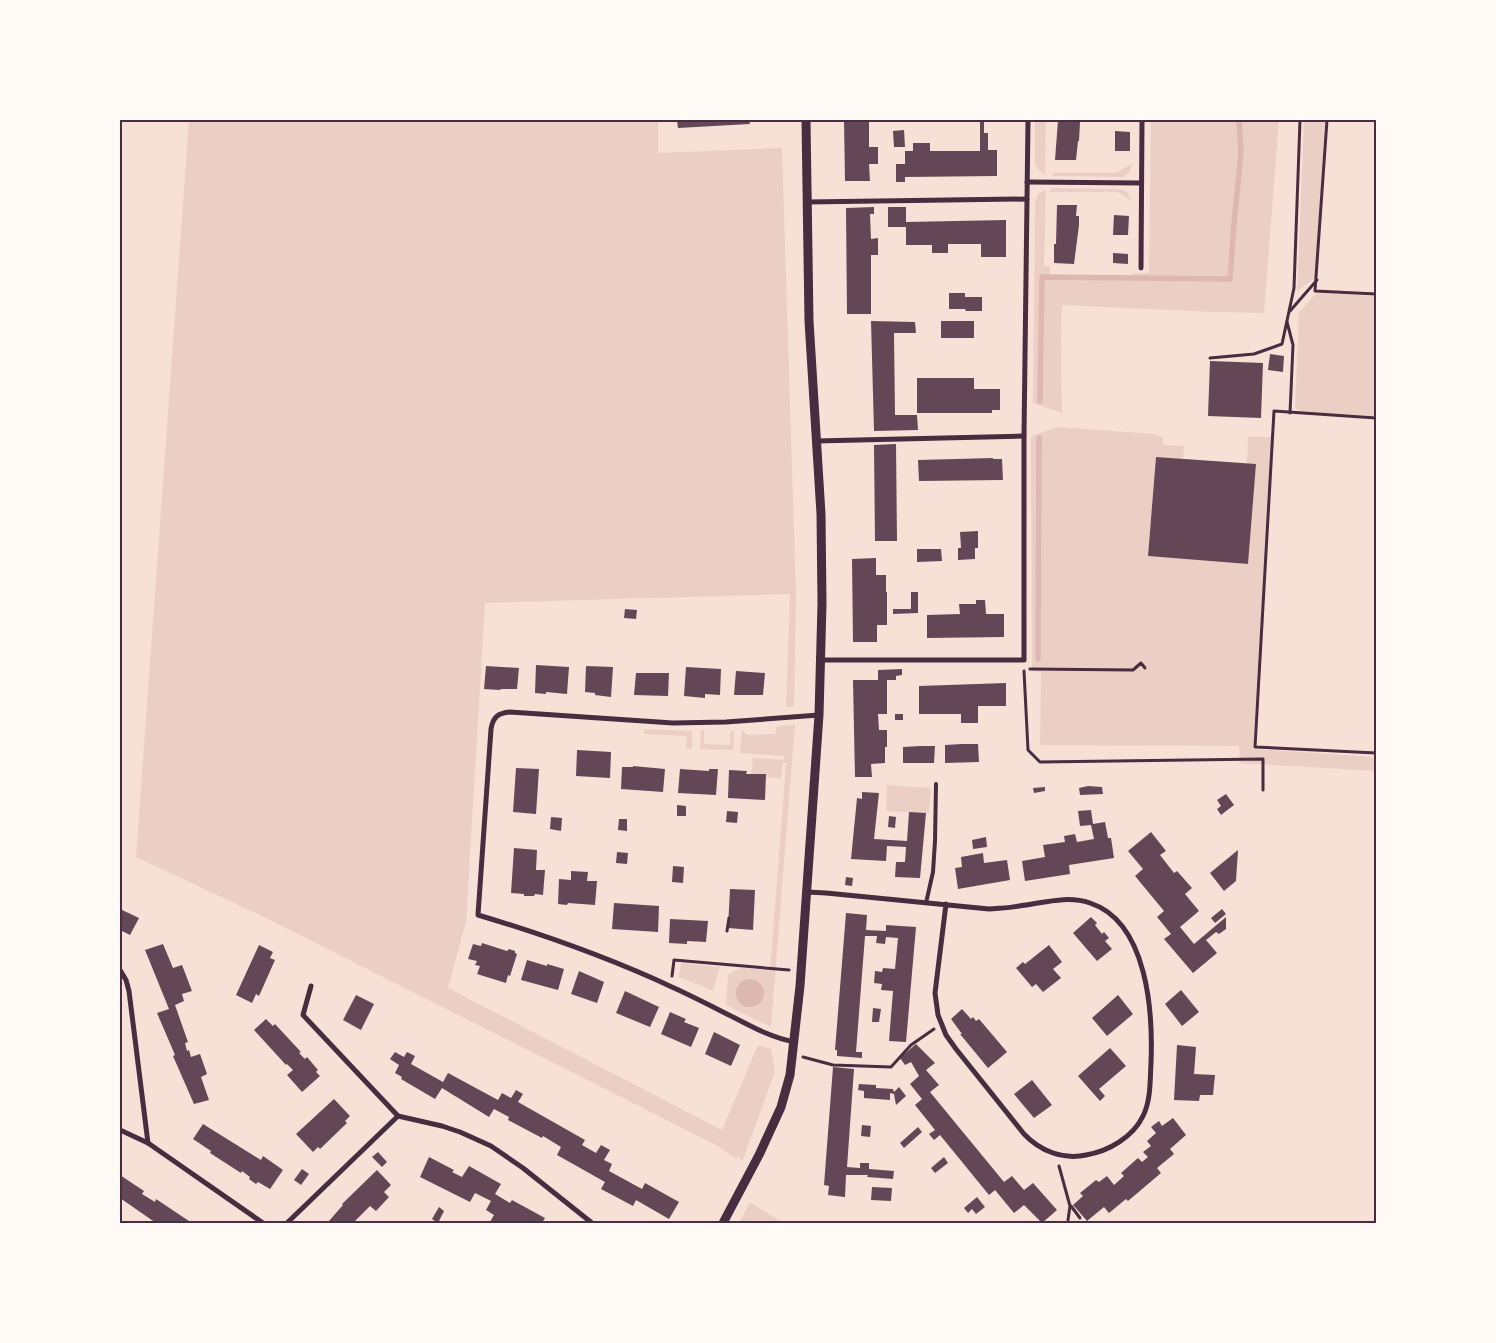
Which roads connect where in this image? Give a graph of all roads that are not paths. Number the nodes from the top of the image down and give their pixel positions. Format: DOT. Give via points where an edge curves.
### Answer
graph roads {
  1 [pos="806,120"];
  2 [pos="1028,120"];
  3 [pos="1142,120"];
  4 [pos="1027,182"];
  5 [pos="1141,183"];
  6 [pos="1027,199"];
  7 [pos="807,202"];
  8 [pos="1141,268"];
  9 [pos="1024,436"];
  10 [pos="816,441"];
  11 [pos="820,660"];
  12 [pos="819,714"];
  13 [pos="936,784"];
  14 [pos="807,892"];
  15 [pos="926,903"];
  16 [pos="946,904"];
  17 [pos="120,970"];
  18 [pos="311,986"];
  19 [pos="794,1042"];
  20 [pos="398,1116"];
  21 [pos="120,1130"];
  22 [pos="148,1143"];
  23 [pos="263,1223"];
  24 [pos="287,1223"];
  25 [pos="592,1223"];
  26 [pos="723,1223"];
  1 -- 7 [label="street"];
  2 -- 4 [label="street"];
  3 -- 5 [label="street"];
  4 -- 5 [label="street"];
  4 -- 6 [label="street"];
  5 -- 8 [label="street"];
  6 -- 7 [label="street"];
  6 -- 9 [label="street"];
  7 -- 10 [label="street"];
  9 -- 10 [label="street"];
  9 -- 11 [label="street" via="1024,660"];
  10 -- 11 [label="street" via="822,563"];
  11 -- 12 [label="street"];
  12 -- 14 [label="street"];
  12 -- 19 [label="street" via="674,723 510,712 502,713 492,721 478,915 586,951 671,986 761,1031"];
  13 -- 15 [label="lane" via="935,849"];
  14 -- 15 [label="street"];
  14 -- 19 [label="street"];
  15 -- 16 [label="street"];
  16 -- 16 [label="street" via="1005,908 1065,899 1091,903 1120,925 1146,980 1151,1017 1147,1104 1144,1115 1124,1139 1104,1150 1080,1156 1044,1150 1024,1134 946,1036 938,1015 935,993"];
  17 -- 22 [label="street" via="129,991"];
  18 -- 20 [label="street" via="303,1015"];
  19 -- 26 [label="street" via="790,1075 781,1107"];
  20 -- 24 [label="street"];
  20 -- 25 [label="street" via="442,1126 491,1146"];
  21 -- 22 [label="street"];
  22 -- 23 [label="street"];
}
